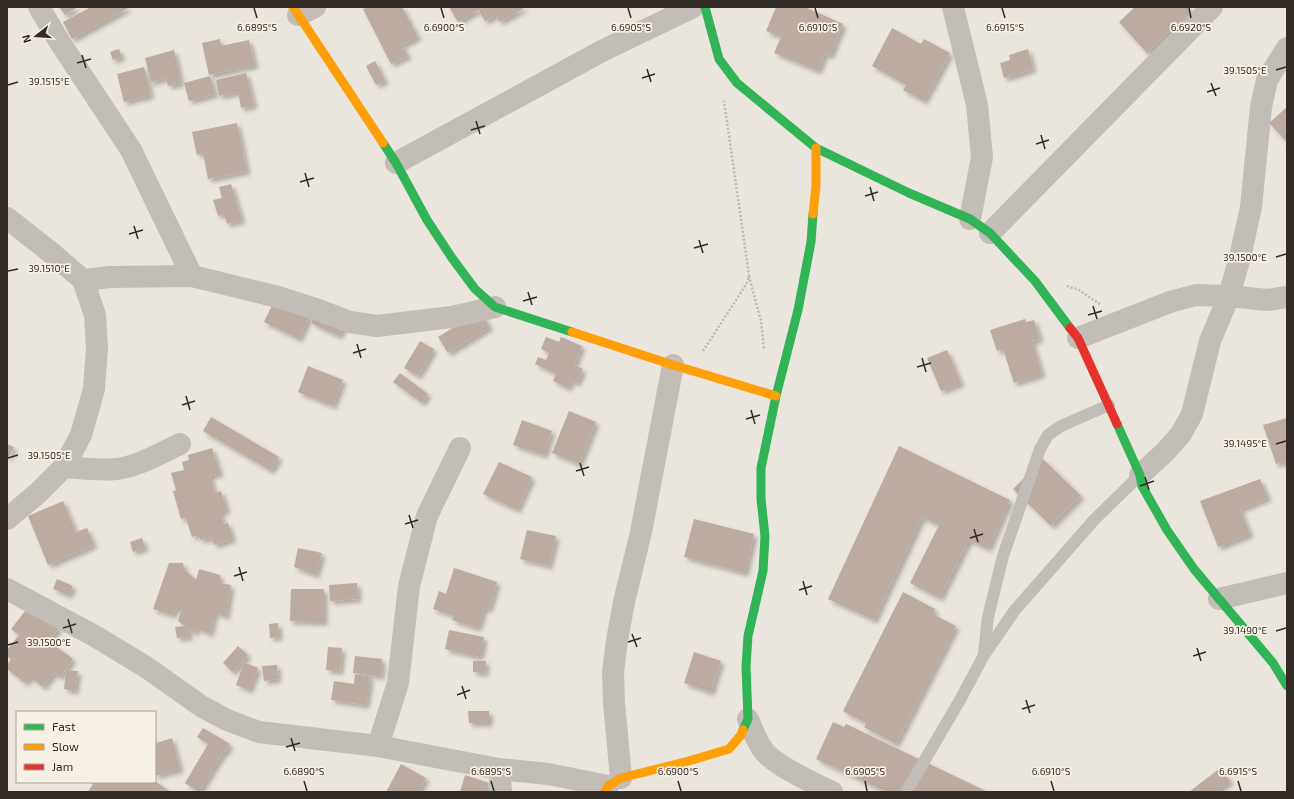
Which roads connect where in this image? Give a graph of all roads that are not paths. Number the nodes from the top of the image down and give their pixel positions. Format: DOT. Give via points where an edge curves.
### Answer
graph roads {
  1 [pos="39,7"];
  2 [pos="693,7"];
  3 [pos="705,7"];
  4 [pos="952,7"];
  5 [pos="1212,7"];
  6 [pos="302,10"];
  7 [pos="1287,48"];
  8 [pos="816,148"];
  9 [pos="396,163"];
  10 [pos="7,218"];
  11 [pos="970,219"];
  12 [pos="990,233"];
  13 [pos="192,276"];
  14 [pos="83,280"];
  15 [pos="1229,296"];
  16 [pos="1287,297"];
  17 [pos="495,307"];
  18 [pos="1078,338"];
  19 [pos="682,367"];
  20 [pos="776,396"];
  21 [pos="1109,405"];
  22 [pos="180,444"];
  23 [pos="460,448"];
  24 [pos="64,467"];
  25 [pos="1140,475"];
  26 [pos="7,519"];
  27 [pos="1287,583"];
  28 [pos="7,589"];
  29 [pos="1219,599"];
  30 [pos="984,655"];
  31 [pos="1287,686"];
  32 [pos="748,719"];
  33 [pos="378,746"];
  34 [pos="729,749"];
  35 [pos="764,751"];
  36 [pos="499,769"];
  37 [pos="611,785"];
  38 [pos="501,792"];
  39 [pos="832,792"];
  40 [pos="906,792"];
  1 -- 13 [label="street" via="58,41 131,150"];
  2 -- 9 [label="street" via="602,51"];
  3 -- 8 [label="street" via="719,59 737,83"];
  4 -- 11 [label="street" via="977,105 982,157"];
  5 -- 12 [label="street"];
  6 -- 9 [label="street" via="342,80"];
  7 -- 15 [label="street" via="1267,80 1261,107 1250,207"];
  8 -- 11 [label="street"];
  8 -- 20 [label="street" via="816,186 811,242 798,310"];
  9 -- 17 [label="street" via="427,220 452,258 475,289"];
  10 -- 14 [label="street"];
  11 -- 12 [label="street"];
  12 -- 18 [label="street" via="1035,281"];
  13 -- 14 [label="street"];
  13 -- 17 [label="street" via="278,297 350,322 378,326 452,317"];
  14 -- 24 [label="street" via="95,315 97,348 94,389 80,435"];
  15 -- 16 [label="street" via="1266,300"];
  15 -- 18 [label="street" via="1196,296 1170,302"];
  15 -- 25 [label="street" via="1210,341 1192,414 1176,440"];
  17 -- 19 [label="street"];
  18 -- 21 [label="street"];
  19 -- 20 [label="street"];
  19 -- 37 [label="street" via="617,640 613,672"];
  20 -- 32 [label="street" via="762,468 765,536 763,571 748,636"];
  21 -- 25 [label="street"];
  21 -- 30 [label="lane" via="1061,426 1048,435 1040,449 1003,556 988,617"];
  22 -- 24 [label="street" via="118,469"];
  23 -- 33 [label="street" via="426,516 410,586 398,683"];
  24 -- 26 [label="street"];
  25 -- 29 [label="street" via="1142,486 1167,530"];
  25 -- 30 [label="lane" via="1094,520 1035,586"];
  27 -- 29 [label="street"];
  28 -- 33 [label="street" via="93,635 146,667 200,706 227,720 259,732"];
  29 -- 31 [label="street" via="1273,663"];
  30 -- 40 [label="lane"];
  32 -- 34 [label="street" via="741,735"];
  32 -- 35 [label="street"];
  33 -- 36 [label="street"];
  34 -- 35 [label="street"];
  34 -- 37 [label="street"];
  35 -- 39 [label="street" via="783,766"];
  36 -- 37 [label="street"];
  36 -- 38 [label="street"];
}
